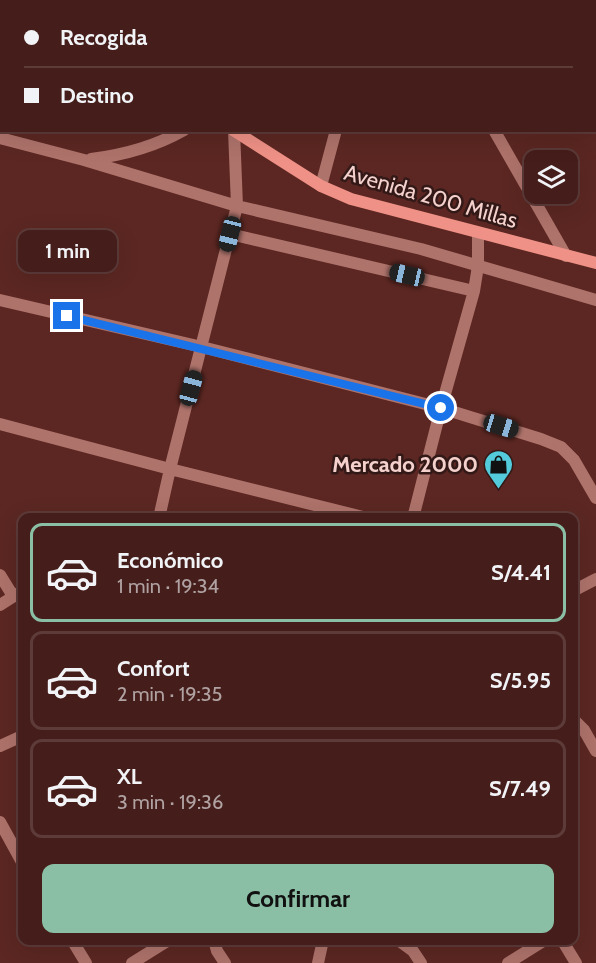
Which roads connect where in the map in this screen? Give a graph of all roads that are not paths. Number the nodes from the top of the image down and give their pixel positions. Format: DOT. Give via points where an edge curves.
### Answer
graph roads {
  1 [pos="180,132"];
  2 [pos="233,132"];
  3 [pos="235,132"];
  4 [pos="335,132"];
  5 [pos="495,132"];
  6 [pos="0,138"];
  7 [pos="84,160"];
  8 [pos="321,186"];
  9 [pos="237,206"];
  10 [pos="478,233"];
  11 [pos="230,234"];
  12 [pos="566,256"];
  13 [pos="596,263"];
  14 [pos="478,266"];
  15 [pos="474,291"];
  16 [pos="0,300"];
  17 [pos="596,300"];
  18 [pos="202,348"];
  19 [pos="441,408"];
  20 [pos="0,424"];
  21 [pos="170,469"];
  22 [pos="596,498"];
  23 [pos="160,513"];
  24 [pos="347,513"];
  25 [pos="414,513"];
  26 [pos="0,575"];
  27 [pos="596,579"];
  28 [pos="578,588"];
  29 [pos="18,594"];
  30 [pos="0,605"];
  31 [pos="578,724"];
  32 [pos="18,738"];
  33 [pos="0,746"];
  34 [pos="596,751"];
  35 [pos="0,822"];
  36 [pos="18,855"];
  37 [pos="75,945"];
  38 [pos="161,945"];
  39 [pos="215,945"];
  40 [pos="322,945"];
  41 [pos="405,945"];
  42 [pos="537,945"];
  43 [pos="565,945"];
  44 [pos="86,963"];
  45 [pos="132,963"];
  46 [pos="225,963"];
  47 [pos="318,963"];
  48 [pos="421,963"];
  49 [pos="508,963"];
  50 [pos="576,963"];
  1 -- 7 [label="street" via="164,142 123,155"];
  2 -- 9 [label="street"];
  3 -- 8 [label="main road, Avenida 200 Millas"];
  4 -- 8 [label="street"];
  5 -- 12 [label="street"];
  6 -- 7 [label="street"];
  7 -- 9 [label="street"];
  8 -- 10 [label="main road, Avenida 200 Millas" via="351,199"];
  9 -- 11 [label="street"];
  9 -- 14 [label="street"];
  10 -- 12 [label="main road, Avenida 200 Millas"];
  10 -- 14 [label="street"];
  11 -- 15 [label="street"];
  11 -- 18 [label="street"];
  12 -- 13 [label="main road, Avenida 200 Millas"];
  14 -- 15 [label="street"];
  14 -- 17 [label="street"];
  15 -- 19 [label="street"];
  16 -- 18 [label="street"];
  18 -- 19 [label="street"];
  18 -- 21 [label="street"];
  19 -- 22 [label="street" via="561,447 574,459"];
  19 -- 25 [label="street"];
  20 -- 21 [label="street"];
  21 -- 23 [label="street"];
  21 -- 24 [label="street"];
  26 -- 29 [label="street"];
  27 -- 28 [label="street"];
  29 -- 30 [label="street"];
  31 -- 34 [label="street"];
  32 -- 33 [label="street"];
  35 -- 36 [label="street"];
  37 -- 44 [label="street"];
  38 -- 45 [label="street"];
  39 -- 46 [label="street"];
  40 -- 47 [label="street"];
  41 -- 48 [label="street"];
  42 -- 49 [label="street"];
  43 -- 50 [label="street"];
}
